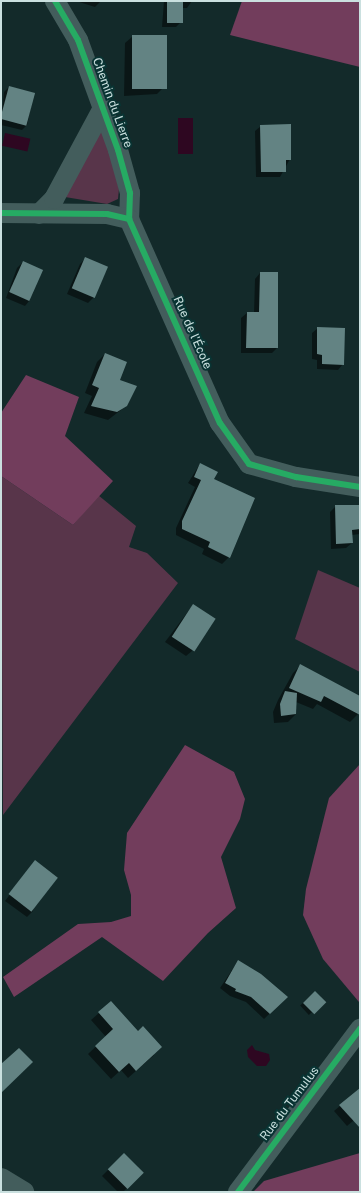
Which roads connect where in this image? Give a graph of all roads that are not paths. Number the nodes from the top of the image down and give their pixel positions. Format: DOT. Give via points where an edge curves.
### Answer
graph roads {
  1 [pos="55,1"];
  2 [pos="103,108"];
  3 [pos="1,213"];
  4 [pos="39,214"];
  5 [pos="129,219"];
  6 [pos="360,487"];
  7 [pos="360,1029"];
  8 [pos="1,1179"];
  9 [pos="23,1192"];
  10 [pos="238,1192"];
  1 -- 2 [label="street, Chemin du Lierre" via="78,40"];
  2 -- 4 [label="street" via="54,200"];
  2 -- 5 [label="street, Chemin du Lierre" via="130,193"];
  3 -- 4 [label="street"];
  4 -- 5 [label="street" via="107,214"];
  5 -- 6 [label="street, Rue de l'École" via="220,423 249,464 296,477"];
  7 -- 10 [label="street, Rue du Tumulus"];
  8 -- 9 [label="street"];
}
